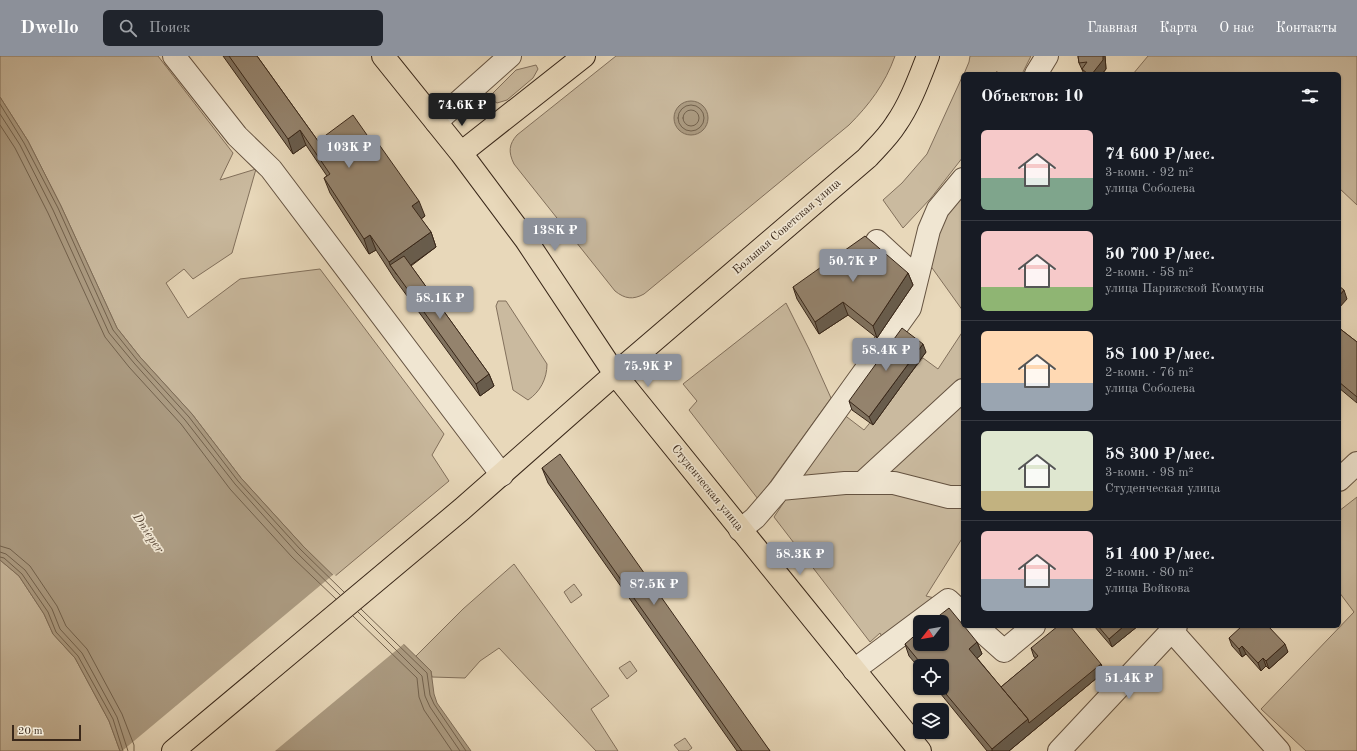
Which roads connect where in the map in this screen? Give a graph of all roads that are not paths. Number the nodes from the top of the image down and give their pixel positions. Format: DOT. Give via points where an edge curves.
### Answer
graph roads {
  1 [pos="174,56"];
  2 [pos="383,56"];
  3 [pos="510,56"];
  4 [pos="584,56"];
  5 [pos="928,56"];
  6 [pos="1047,56"];
  7 [pos="1037,72"];
  8 [pos="436,122"];
  9 [pos="461,153"];
  10 [pos="961,181"];
  11 [pos="877,241"];
  12 [pos="918,278"];
  13 [pos="615,374"];
  14 [pos="961,392"];
  15 [pos="1357,463"];
  16 [pos="502,474"];
  17 [pos="1341,478"];
  18 [pos="862,483"];
  19 [pos="780,490"];
  20 [pos="961,497"];
  21 [pos="740,530"];
  22 [pos="958,604"];
  23 [pos="978,628"];
  24 [pos="1032,628"];
  25 [pos="1174,628"];
  26 [pos="854,670"];
  27 [pos="917,750"];
  28 [pos="173,751"];
  29 [pos="1059,751"];
  30 [pos="1279,751"];
  1 -- 16 [label="street" via="237,136 271,169"];
  2 -- 8 [label="main road, Студенческая улица"];
  3 -- 8 [label="street"];
  4 -- 9 [label="main road"];
  5 -- 13 [label="main road, Большая Советская улица" via="900,117 883,142"];
  6 -- 7 [label="street"];
  8 -- 9 [label="main road, Студенческая улица"];
  9 -- 13 [label="main road, Студенческая улица" via="526,240"];
  10 -- 12 [label="street" via="938,209 929,230"];
  11 -- 12 [label="street"];
  12 -- 19 [label="street" via="910,308"];
  13 -- 16 [label="main road, Большая Советская улица"];
  13 -- 21 [label="main road, Студенческая улица"];
  14 -- 18 [label="street"];
  15 -- 17 [label="street"];
  16 -- 28 [label="main road, Большая Советская улица"];
  18 -- 19 [label="street"];
  18 -- 20 [label="street" via="894,483 949,497"];
  19 -- 21 [label="street" via="755,518"];
  21 -- 26 [label="main road, Студенческая улица"];
  22 -- 26 [label="street"];
  23 -- 24 [label="street" via="1004,651"];
  25 -- 29 [label="street"];
  25 -- 30 [label="street"];
  26 -- 27 [label="main road, Студенческая улица"];
}
